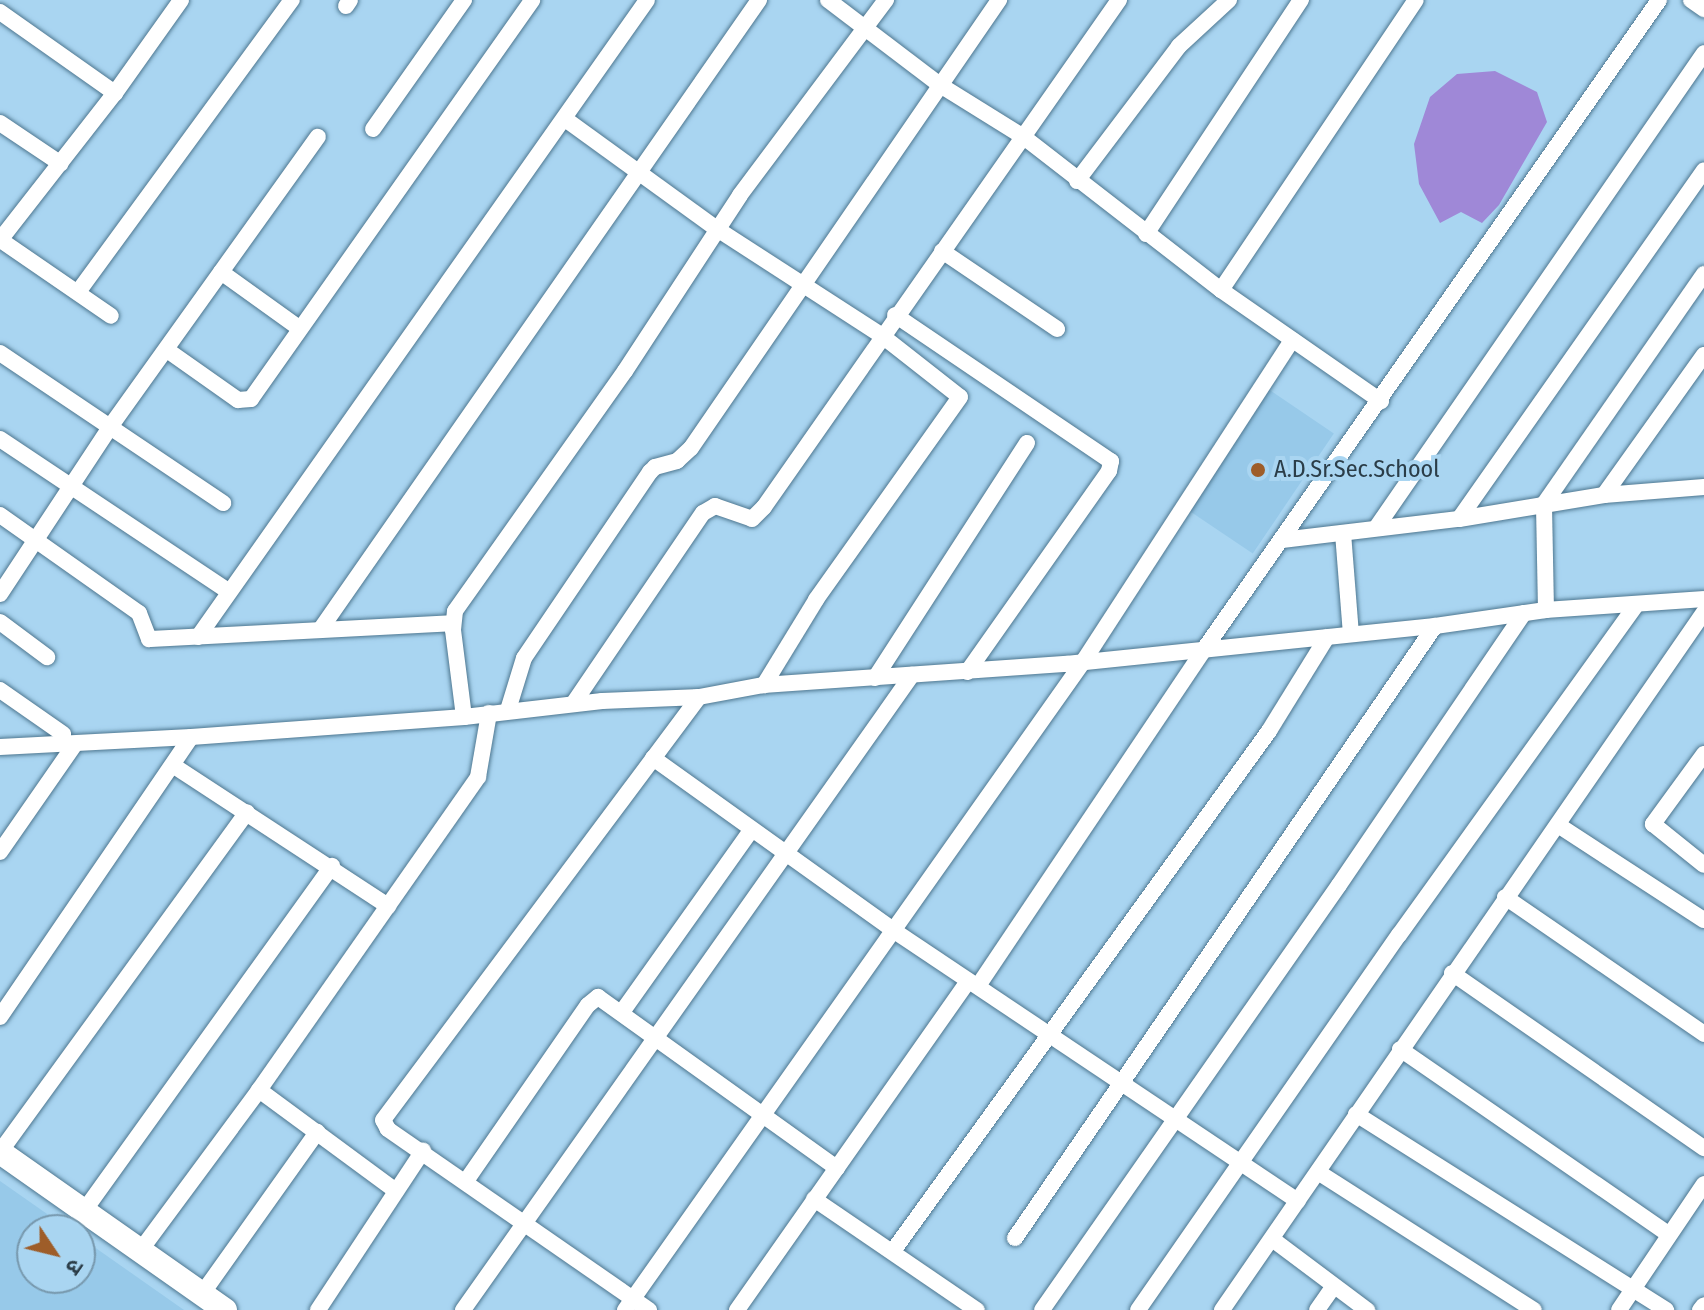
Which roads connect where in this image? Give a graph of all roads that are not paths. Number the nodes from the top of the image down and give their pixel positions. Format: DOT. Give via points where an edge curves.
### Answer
graph roads {
  1 [pos="292,0"];
  2 [pos="464,0"];
  3 [pos="532,0"];
  4 [pos="647,0"];
  5 [pos="759,0"];
  6 [pos="828,0"];
  7 [pos="886,0"];
  8 [pos="999,0"];
  9 [pos="1119,0"];
  10 [pos="1229,0"];
  11 [pos="1301,0"];
  12 [pos="1416,0"];
  13 [pos="1659,0"];
  14 [pos="1691,0"];
  15 [pos="171,3"];
  16 [pos="1704,9"];
  17 [pos="0,12"];
  18 [pos="867,28"];
  19 [pos="1704,53"];
  20 [pos="940,85"];
  21 [pos="115,93"];
  22 [pos="565,119"];
  23 [pos="0,123"];
  24 [pos="373,129"];
  25 [pos="318,137"];
  26 [pos="1025,138"];
  27 [pos="61,164"];
  28 [pos="1704,170"];
  29 [pos="638,173"];
  30 [pos="1077,181"];
  31 [pos="717,229"];
  32 [pos="1146,234"];
  33 [pos="1,240"];
  34 [pos="942,251"];
  35 [pos="221,272"];
  36 [pos="1704,274"];
  37 [pos="804,285"];
  38 [pos="1221,290"];
  39 [pos="78,292"];
  40 [pos="895,315"];
  41 [pos="111,316"];
  42 [pos="299,328"];
  43 [pos="1057,329"];
  44 [pos="881,335"];
  45 [pos="1292,340"];
  46 [pos="167,350"];
  47 [pos="0,353"];
  48 [pos="1704,355"];
  49 [pos="1381,401"];
  50 [pos="110,427"];
  51 [pos="0,439"];
  52 [pos="1027,443"];
  53 [pos="71,486"];
  54 [pos="1704,487"];
  55 [pos="1604,495"];
  56 [pos="223,503"];
  57 [pos="1544,504"];
  58 [pos="0,515"];
  59 [pos="1459,519"];
  60 [pos="1376,528"];
  61 [pos="1343,533"];
  62 [pos="37,538"];
  63 [pos="1282,540"];
  64 [pos="228,591"];
  65 [pos="0,594"];
  66 [pos="1704,599"];
  67 [pos="1635,606"];
  68 [pos="1546,610"];
  69 [pos="1704,612"];
  70 [pos="1524,613"];
  71 [pos="0,622"];
  72 [pos="453,623"];
  73 [pos="1435,626"];
  74 [pos="320,630"];
  75 [pos="1351,634"];
  76 [pos="198,637"];
  77 [pos="1327,637"];
  78 [pos="1205,648"];
  79 [pos="47,657"];
  80 [pos="1083,662"];
  81 [pos="967,672"];
  82 [pos="912,675"];
  83 [pos="875,678"];
  84 [pos="764,685"];
  85 [pos="0,690"];
  86 [pos="699,697"];
  87 [pos="573,704"];
  88 [pos="508,710"];
  89 [pos="489,713"];
  90 [pos="464,717"];
  91 [pos="191,737"];
  92 [pos="69,739"];
  93 [pos="0,747"];
  94 [pos="1704,754"];
  95 [pos="653,758"];
  96 [pos="174,766"];
  97 [pos="247,812"];
  98 [pos="1558,825"];
  99 [pos="752,829"];
  100 [pos="0,852"];
  101 [pos="787,853"];
  102 [pos="1704,865"];
  103 [pos="332,866"];
  104 [pos="1505,897"];
  105 [pos="388,906"];
  106 [pos="1704,920"];
  107 [pos="893,930"];
  108 [pos="1452,973"];
  109 [pos="973,984"];
  110 [pos="622,1012"];
  111 [pos="0,1017"];
  112 [pos="1049,1031"];
  113 [pos="1704,1034"];
  114 [pos="656,1038"];
  115 [pos="1400,1049"];
  116 [pos="1124,1082"];
  117 [pos="259,1090"];
  118 [pos="1356,1114"];
  119 [pos="762,1115"];
  120 [pos="1176,1117"];
  121 [pos="317,1132"];
  122 [pos="1704,1148"];
  123 [pos="423,1151"];
  124 [pos="0,1152"];
  125 [pos="1241,1161"];
  126 [pos="837,1168"];
  127 [pos="1318,1172"];
  128 [pos="466,1181"];
  129 [pos="1704,1184"];
  130 [pos="396,1191"];
  131 [pos="814,1199"];
  132 [pos="1298,1201"];
  133 [pos="84,1211"];
  134 [pos="524,1222"];
  135 [pos="1668,1234"];
  136 [pos="1015,1238"];
  137 [pos="1272,1239"];
  138 [pos="140,1251"];
  139 [pos="893,1251"];
  140 [pos="1333,1287"];
  141 [pos="1634,1290"];
  142 [pos="202,1294"];
  143 [pos="629,1304"];
  144 [pos="1704,1305"];
  145 [pos="225,1310"];
  146 [pos="318,1310"];
  147 [pos="463,1310"];
  148 [pos="649,1310"];
  149 [pos="737,1310"];
  150 [pos="977,1310"];
  151 [pos="1042,1310"];
  152 [pos="1138,1310"];
  153 [pos="1222,1310"];
  154 [pos="1317,1310"];
  155 [pos="1367,1310"];
  156 [pos="1534,1310"];
  157 [pos="1619,1310"];
  158 [pos="1666,1310"];
  159 [pos="1700,1310"];
  1 -- 39 [label="street"];
  2 -- 24 [label="street"];
  3 -- 42 [label="street"];
  4 -- 22 [label="street"];
  5 -- 29 [label="street"];
  6 -- 18 [label="street"];
  7 -- 18 [label="street"];
  8 -- 20 [label="street"];
  9 -- 26 [label="street"];
  10 -- 30 [label="street" via="1179,46"];
  11 -- 32 [label="street"];
  12 -- 38 [label="street"];
  13 -- 49 [label="street"];
  14 -- 16 [label="street"];
  15 -- 21 [label="street"];
  17 -- 21 [label="street"];
  18 -- 20 [label="street"];
  18 -- 31 [label="street"];
  19 -- 60 [label="street"];
  20 -- 26 [label="street"];
  20 -- 37 [label="street"];
  21 -- 27 [label="street"];
  22 -- 29 [label="street"];
  22 -- 64 [label="street"];
  23 -- 27 [label="street"];
  25 -- 35 [label="street"];
  26 -- 30 [label="street"];
  26 -- 34 [label="street"];
  27 -- 33 [label="street"];
  28 -- 59 [label="street"];
  29 -- 31 [label="street"];
  29 -- 74 [label="street"];
  30 -- 32 [label="street"];
  31 -- 37 [label="street"];
  31 -- 72 [label="street" via="617,383 460,602"];
  32 -- 38 [label="street"];
  33 -- 39 [label="street"];
  34 -- 40 [label="street"];
  34 -- 43 [label="street"];
  35 -- 42 [label="street"];
  35 -- 46 [label="street"];
  36 -- 57 [label="street"];
  37 -- 44 [label="street"];
  37 -- 88 [label="street" via="691,448 677,461 650,472 524,658"];
  38 -- 45 [label="street"];
  39 -- 41 [label="street"];
  40 -- 44 [label="street"];
  40 -- 81 [label="street" via="1111,461"];
  42 -- 46 [label="street" via="256,393 242,402"];
  44 -- 84 [label="street" via="957,391 958,404 816,600"];
  44 -- 87 [label="street" via="757,515 745,519 715,506 703,513"];
  45 -- 49 [label="street"];
  45 -- 80 [label="street"];
  46 -- 50 [label="street"];
  47 -- 50 [label="street"];
  48 -- 55 [label="street"];
  49 -- 63 [label="street"];
  50 -- 53 [label="street"];
  50 -- 56 [label="street"];
  51 -- 53 [label="street"];
  52 -- 83 [label="street"];
  53 -- 62 [label="street"];
  53 -- 64 [label="street"];
  54 -- 55 [label="street"];
  55 -- 57 [label="street"];
  57 -- 59 [label="street"];
  57 -- 68 [label="street"];
  58 -- 62 [label="street"];
  59 -- 60 [label="street"];
  60 -- 61 [label="street"];
  61 -- 63 [label="street"];
  61 -- 75 [label="street"];
  62 -- 65 [label="street"];
  62 -- 76 [label="street" via="139,613 149,639"];
  63 -- 78 [label="street"];
  64 -- 76 [label="street"];
  66 -- 67 [label="street"];
  67 -- 68 [label="street"];
  67 -- 125 [label="street"];
  68 -- 70 [label="street"];
  69 -- 98 [label="street"];
  70 -- 73 [label="street"];
  70 -- 120 [label="street"];
  71 -- 79 [label="street"];
  72 -- 74 [label="street"];
  72 -- 90 [label="street"];
  73 -- 75 [label="street"];
  73 -- 116 [label="street"];
  74 -- 76 [label="street"];
  75 -- 77 [label="street"];
  77 -- 78 [label="street"];
  77 -- 112 [label="street" via="1269,731"];
  78 -- 80 [label="street"];
  78 -- 109 [label="street"];
  80 -- 81 [label="street"];
  80 -- 107 [label="street"];
  81 -- 82 [label="street"];
  82 -- 83 [label="street"];
  82 -- 101 [label="street"];
  83 -- 84 [label="street"];
  84 -- 86 [label="street"];
  85 -- 92 [label="street"];
  86 -- 87 [label="street"];
  86 -- 95 [label="street"];
  87 -- 88 [label="street"];
  88 -- 89 [label="street"];
  89 -- 90 [label="street"];
  89 -- 105 [label="street" via="478,777"];
  90 -- 91 [label="street"];
  91 -- 92 [label="street"];
  91 -- 96 [label="street"];
  92 -- 93 [label="street"];
  92 -- 100 [label="street"];
  94 -- 102 [label="street" via="1653,824"];
  95 -- 99 [label="street"];
  95 -- 123 [label="street" via="387,1112 383,1125"];
  96 -- 97 [label="street"];
  96 -- 111 [label="street"];
  97 -- 103 [label="street"];
  97 -- 124 [label="street"];
  98 -- 104 [label="street"];
  98 -- 106 [label="street"];
  99 -- 101 [label="street"];
  99 -- 110 [label="street"];
  101 -- 107 [label="street"];
  101 -- 114 [label="street"];
  103 -- 105 [label="street"];
  103 -- 133 [label="street"];
  104 -- 108 [label="street"];
  104 -- 113 [label="street"];
  105 -- 117 [label="street"];
  107 -- 109 [label="street"];
  107 -- 119 [label="street"];
  108 -- 115 [label="street"];
  108 -- 122 [label="street"];
  109 -- 112 [label="street"];
  109 -- 126 [label="street"];
  110 -- 114 [label="street"];
  110 -- 128 [label="street" via="603,999 593,999"];
  112 -- 116 [label="street"];
  112 -- 139 [label="street"];
  114 -- 119 [label="street"];
  114 -- 134 [label="street"];
  115 -- 118 [label="street"];
  115 -- 135 [label="street"];
  116 -- 120 [label="street"];
  116 -- 136 [label="street"];
  117 -- 121 [label="street"];
  117 -- 138 [label="street"];
  118 -- 127 [label="street"];
  118 -- 141 [label="street"];
  119 -- 126 [label="street"];
  119 -- 143 [label="street"];
  120 -- 125 [label="street"];
  120 -- 151 [label="street"];
  121 -- 130 [label="street"];
  121 -- 142 [label="street"];
  123 -- 128 [label="street"];
  123 -- 130 [label="street"];
  124 -- 133 [label="street"];
  125 -- 132 [label="street"];
  125 -- 152 [label="street"];
  126 -- 131 [label="street"];
  127 -- 132 [label="street"];
  127 -- 156 [label="street"];
  128 -- 134 [label="street"];
  129 -- 135 [label="street"];
  130 -- 146 [label="street"];
  131 -- 139 [label="street"];
  131 -- 149 [label="street"];
  132 -- 137 [label="street"];
  133 -- 138 [label="street"];
  134 -- 143 [label="street"];
  134 -- 147 [label="street"];
  135 -- 141 [label="street"];
  137 -- 140 [label="street"];
  137 -- 153 [label="street"];
  138 -- 142 [label="street"];
  139 -- 150 [label="street"];
  140 -- 154 [label="street"];
  140 -- 155 [label="street"];
  141 -- 157 [label="street"];
  141 -- 158 [label="street"];
  142 -- 145 [label="street"];
  143 -- 148 [label="street"];
  144 -- 159 [label="street"];
}
